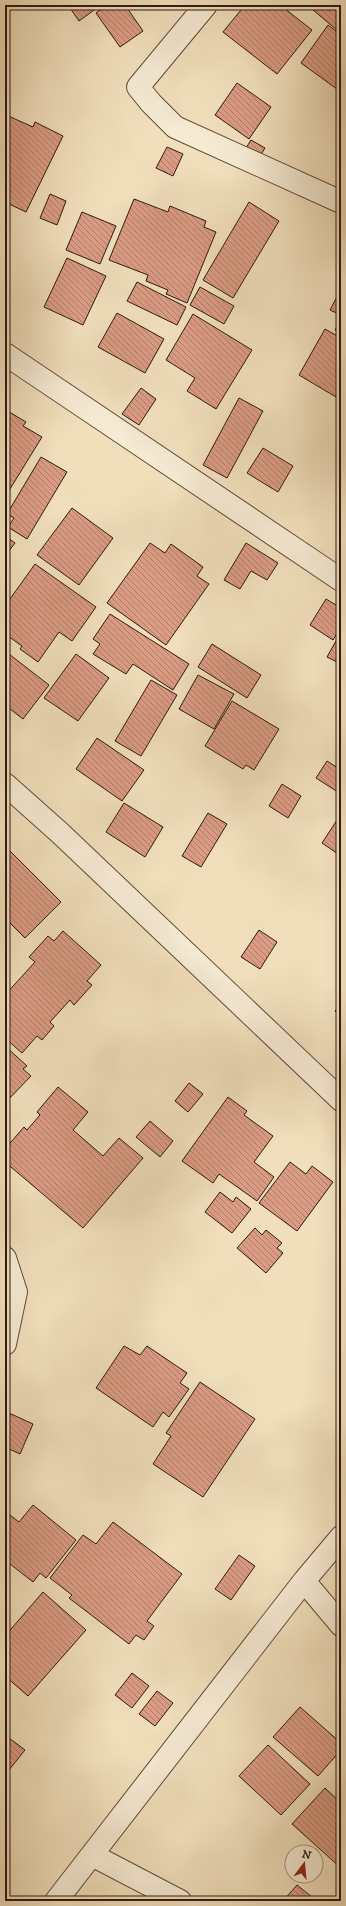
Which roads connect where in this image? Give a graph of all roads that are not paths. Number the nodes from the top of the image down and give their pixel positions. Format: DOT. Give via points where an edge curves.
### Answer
graph roads {
  1 [pos="206,5"];
  2 [pos="341,202"];
  3 [pos="5,354"];
  4 [pos="341,580"];
  5 [pos="5,784"];
  6 [pos="341,1100"];
  7 [pos="5,1258"];
  8 [pos="5,1344"];
  9 [pos="341,1537"];
  10 [pos="304,1581"];
  11 [pos="341,1625"];
  12 [pos="92,1855"];
  13 [pos="56,1901"];
  14 [pos="180,1901"];
  1 -- 2 [label="street" via="138,87 175,127"];
  3 -- 4 [label="street"];
  5 -- 6 [label="street"];
  7 -- 8 [label="street" via="16,1292"];
  9 -- 10 [label="street"];
  10 -- 11 [label="street"];
  10 -- 12 [label="street"];
  12 -- 13 [label="street"];
  12 -- 14 [label="street"];
}
